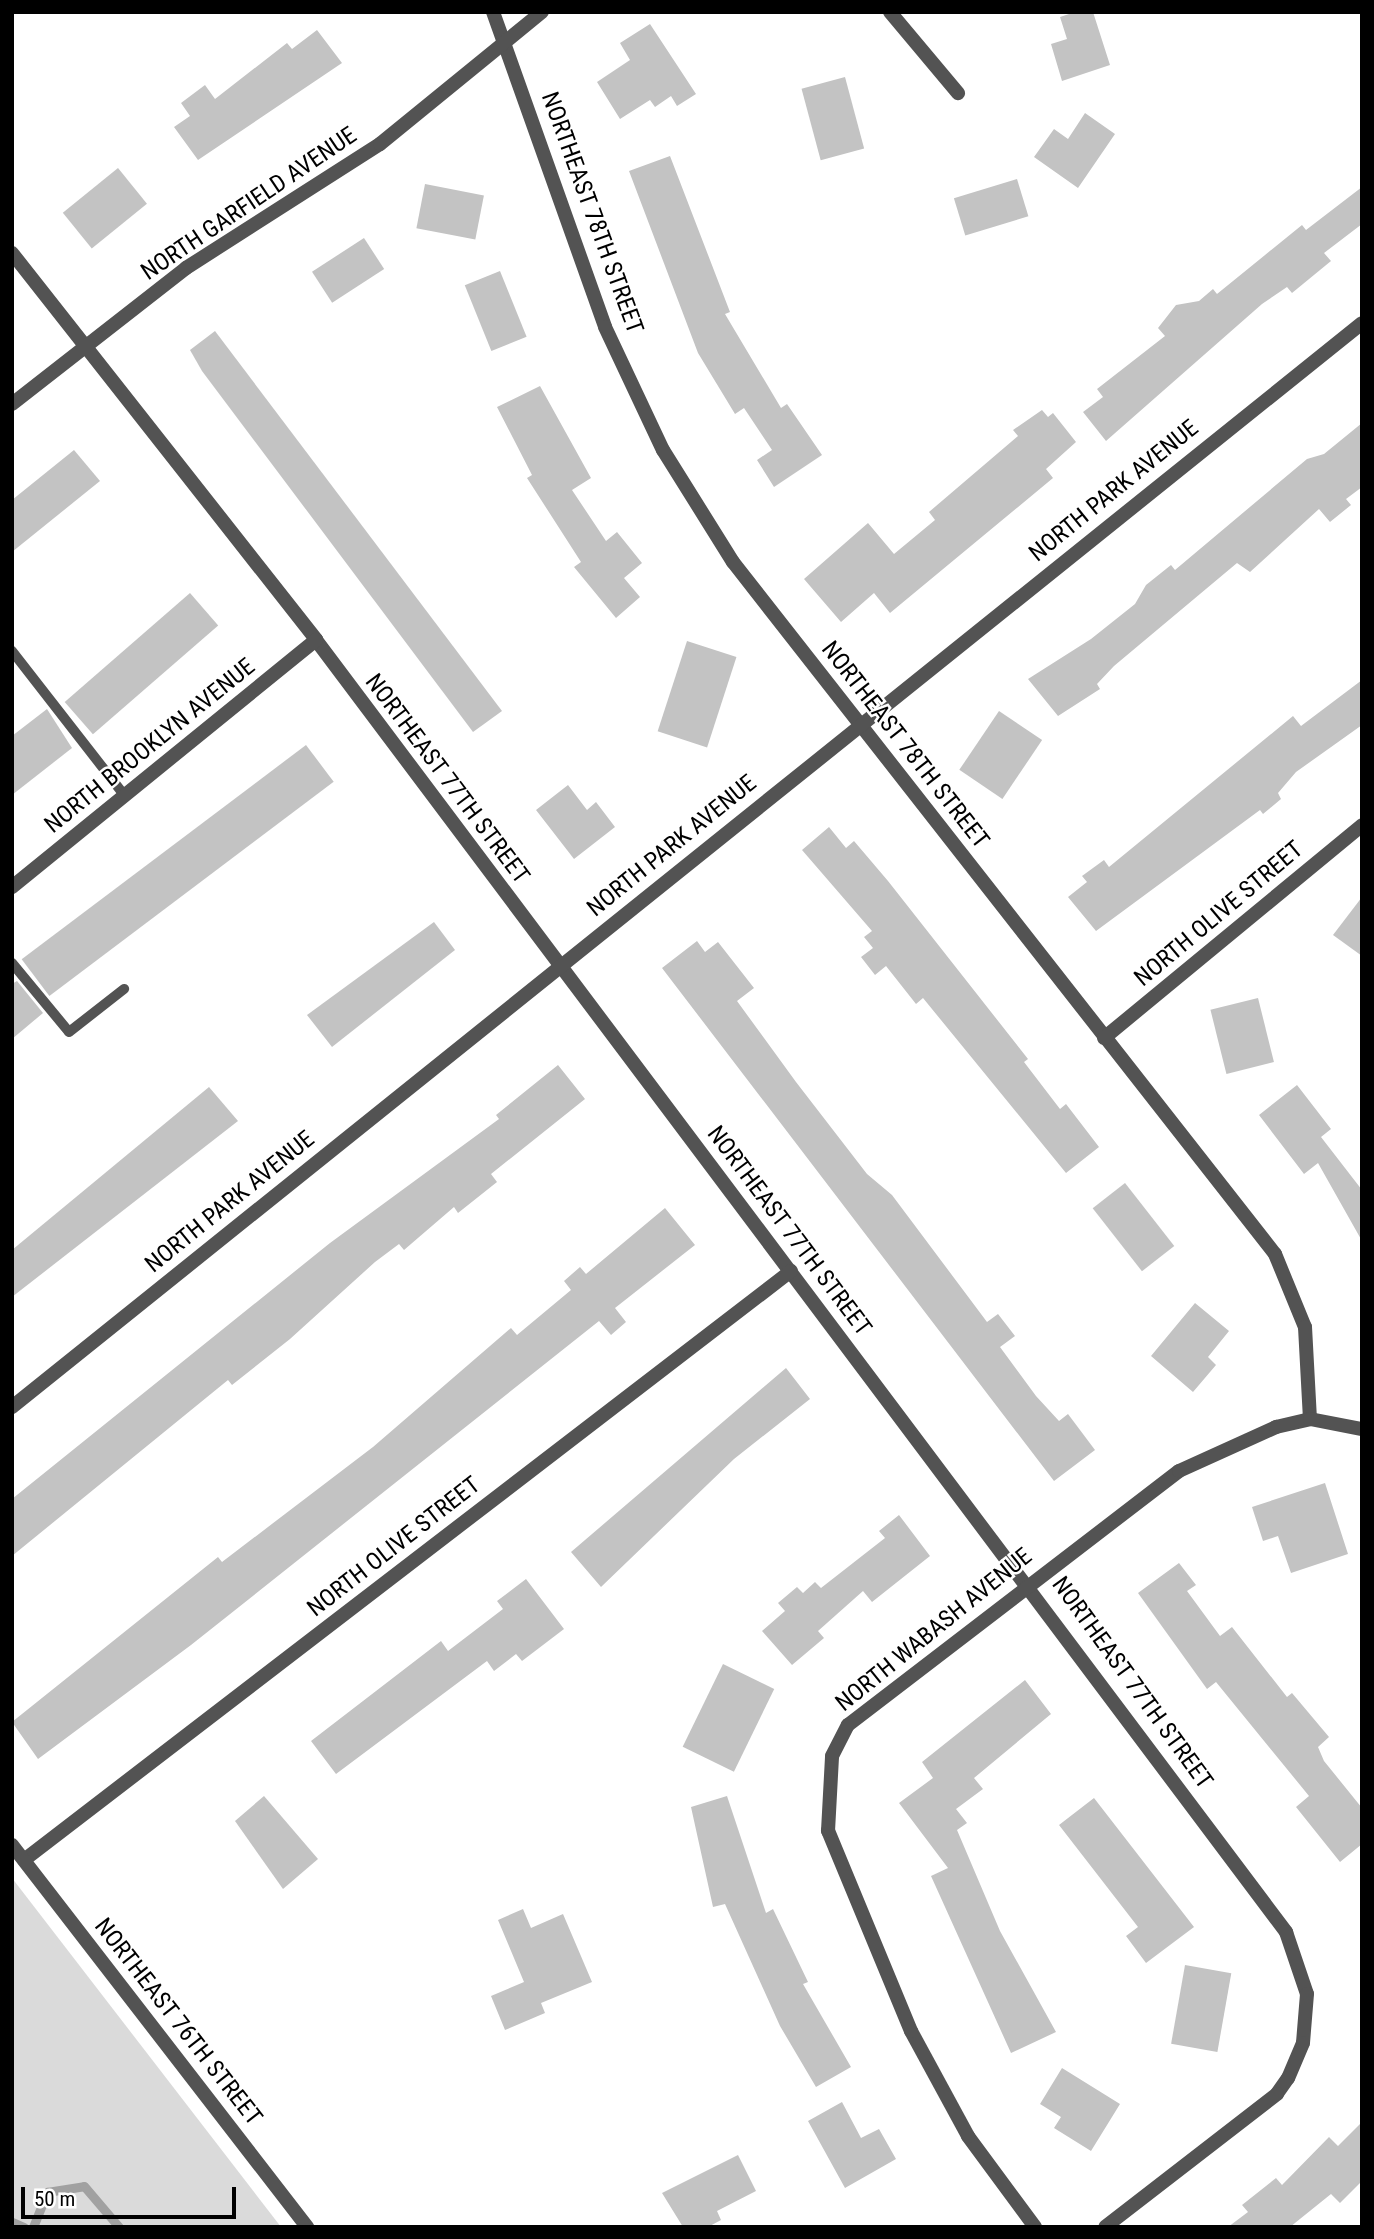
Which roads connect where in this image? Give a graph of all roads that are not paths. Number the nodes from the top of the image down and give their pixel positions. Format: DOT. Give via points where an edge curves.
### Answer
graph roads {
  1 [pos="493,12"];
  2 [pos="542,12"];
  3 [pos="891,12"];
  4 [pos="505,42"];
  5 [pos="958,93"];
  6 [pos="12,253"];
  7 [pos="1362,323"];
  8 [pos="83,348"];
  9 [pos="12,404"];
  10 [pos="316,640"];
  11 [pos="12,651"];
  12 [pos="860,725"];
  13 [pos="125,796"];
  14 [pos="1362,825"];
  15 [pos="12,887"];
  16 [pos="12,962"];
  17 [pos="558,967"];
  18 [pos="124,989"];
  19 [pos="1104,1038"];
  20 [pos="791,1270"];
  21 [pos="12,1407"];
  22 [pos="1311,1419"];
  23 [pos="1362,1429"];
  24 [pos="1029,1582"];
  25 [pos="12,1845"];
  26 [pos="24,1860"];
  27 [pos="307,2227"];
  28 [pos="1035,2227"];
  29 [pos="1105,2227"];
  1 -- 4 [label="street, NORTHEAST 78TH STREET"];
  2 -- 4 [label="street, NORTH GARFIELD AVENUE"];
  3 -- 5 [label="street"];
  4 -- 8 [label="street, NORTH GARFIELD AVENUE" via="323,186 186,268"];
  4 -- 12 [label="street, NORTHEAST 78TH STREET" via="601,316 663,450 733,562"];
  6 -- 8 [label="street, NORTHEAST 77TH STREET"];
  7 -- 12 [label="street, NORTH PARK AVENUE"];
  8 -- 9 [label="street, NORTH GARFIELD AVENUE"];
  8 -- 10 [label="street, NORTHEAST 77TH STREET"];
  10 -- 13 [label="street, NORTH BROOKLYN AVENUE"];
  10 -- 17 [label="street, NORTHEAST 77TH STREET"];
  11 -- 13 [label="lane"];
  12 -- 17 [label="street, NORTH PARK AVENUE"];
  12 -- 19 [label="street, NORTHEAST 78TH STREET"];
  13 -- 15 [label="street, NORTH BROOKLYN AVENUE"];
  14 -- 19 [label="street, NORTH OLIVE STREET"];
  16 -- 18 [label="lane" via="69,1032"];
  17 -- 20 [label="street, NORTHEAST 77TH STREET"];
  17 -- 21 [label="street, NORTH PARK AVENUE"];
  19 -- 22 [label="street, NORTHEAST 78TH STREET" via="1275,1254 1305,1327"];
  20 -- 24 [label="street, NORTHEAST 77TH STREET"];
  20 -- 26 [label="street, NORTH OLIVE STREET"];
  22 -- 23 [label="street"];
  22 -- 24 [label="street, NORTH WABASH AVENUE" via="1276,1427 1179,1471"];
  24 -- 28 [label="street, NORTH WABASH AVENUE" via="848,1725 832,1756 827,1795 828,1831 911,2031 968,2136"];
  24 -- 29 [label="street, NORTHEAST 77TH STREET" via="1286,1932 1307,1994 1303,2043 1276,2094"];
  25 -- 26 [label="street, NORTHEAST 76TH STREET"];
  26 -- 27 [label="street, NORTHEAST 76TH STREET"];
}
